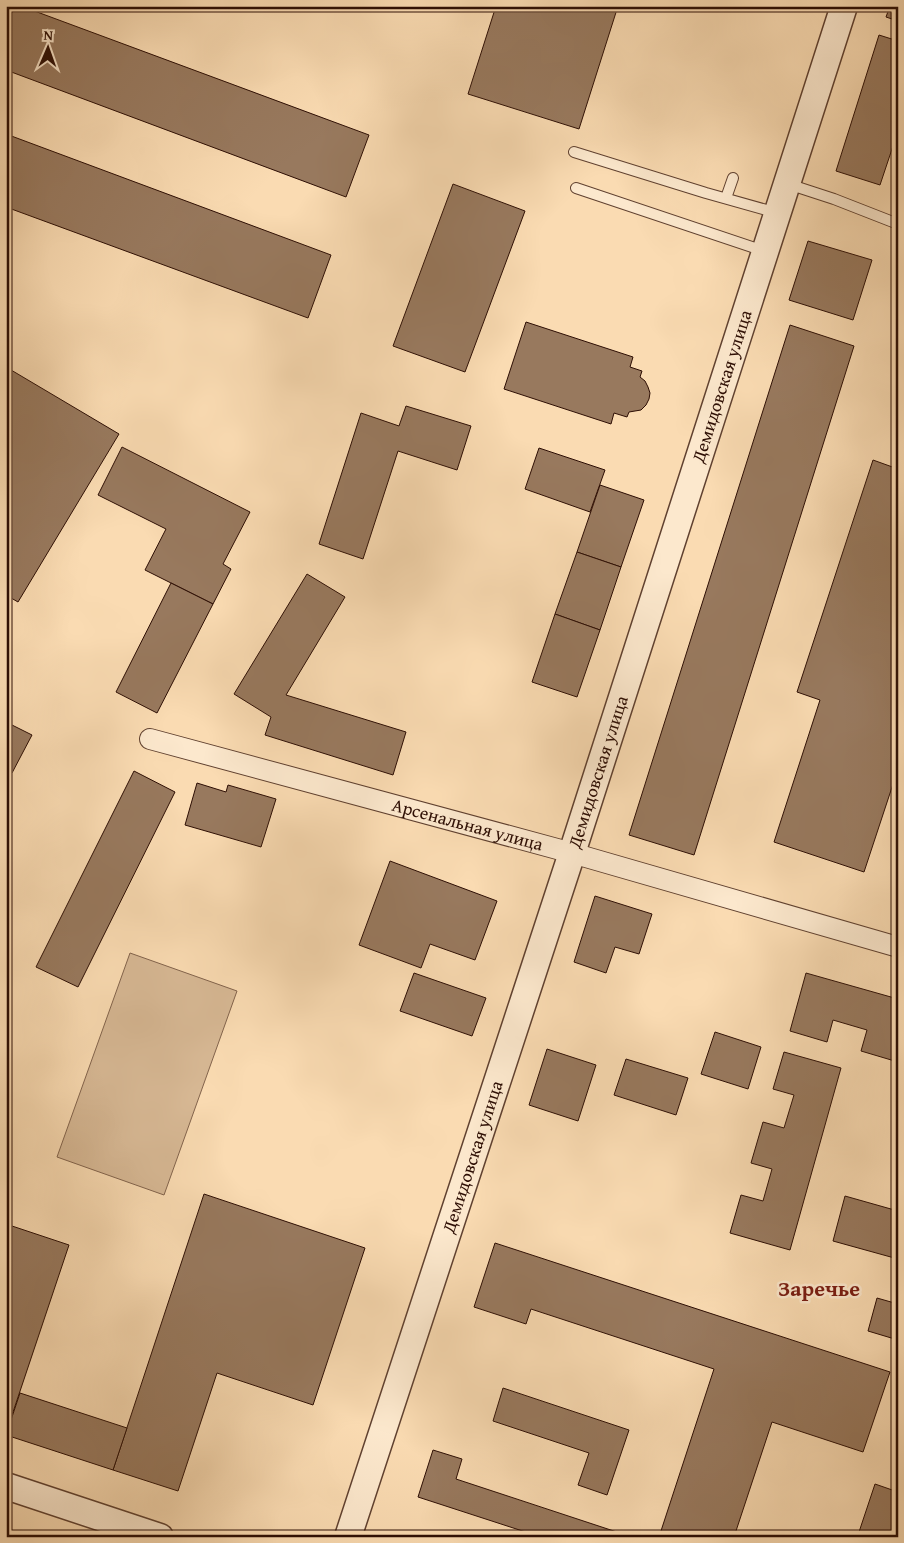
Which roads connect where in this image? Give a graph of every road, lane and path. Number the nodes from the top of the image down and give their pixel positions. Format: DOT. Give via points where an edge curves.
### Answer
graph roads {
  1 [pos="844,6"];
  2 [pos="574,152"];
  3 [pos="733,178"];
  4 [pos="787,184"];
  5 [pos="576,188"];
  6 [pos="726,198"];
  7 [pos="778,213"];
  8 [pos="898,224"];
  9 [pos="765,252"];
  10 [pos="150,739"];
  11 [pos="572,853"];
  12 [pos="898,946"];
  13 [pos="6,1486"];
  14 [pos="160,1537"];
  15 [pos="348,1537"];
  1 -- 4 [label="street, Демидовская улица"];
  2 -- 6 [label="lane"];
  3 -- 6 [label="lane"];
  4 -- 7 [label="street, Демидовская улица"];
  4 -- 8 [label="lane"];
  5 -- 9 [label="lane"];
  6 -- 7 [label="lane"];
  7 -- 9 [label="street, Демидовская улица"];
  9 -- 11 [label="street, Демидовская улица"];
  10 -- 11 [label="street, Арсенальная улица"];
  11 -- 12 [label="street, Арсенальная улица"];
  11 -- 15 [label="street, Демидовская улица"];
  13 -- 14 [label="street"];
}
